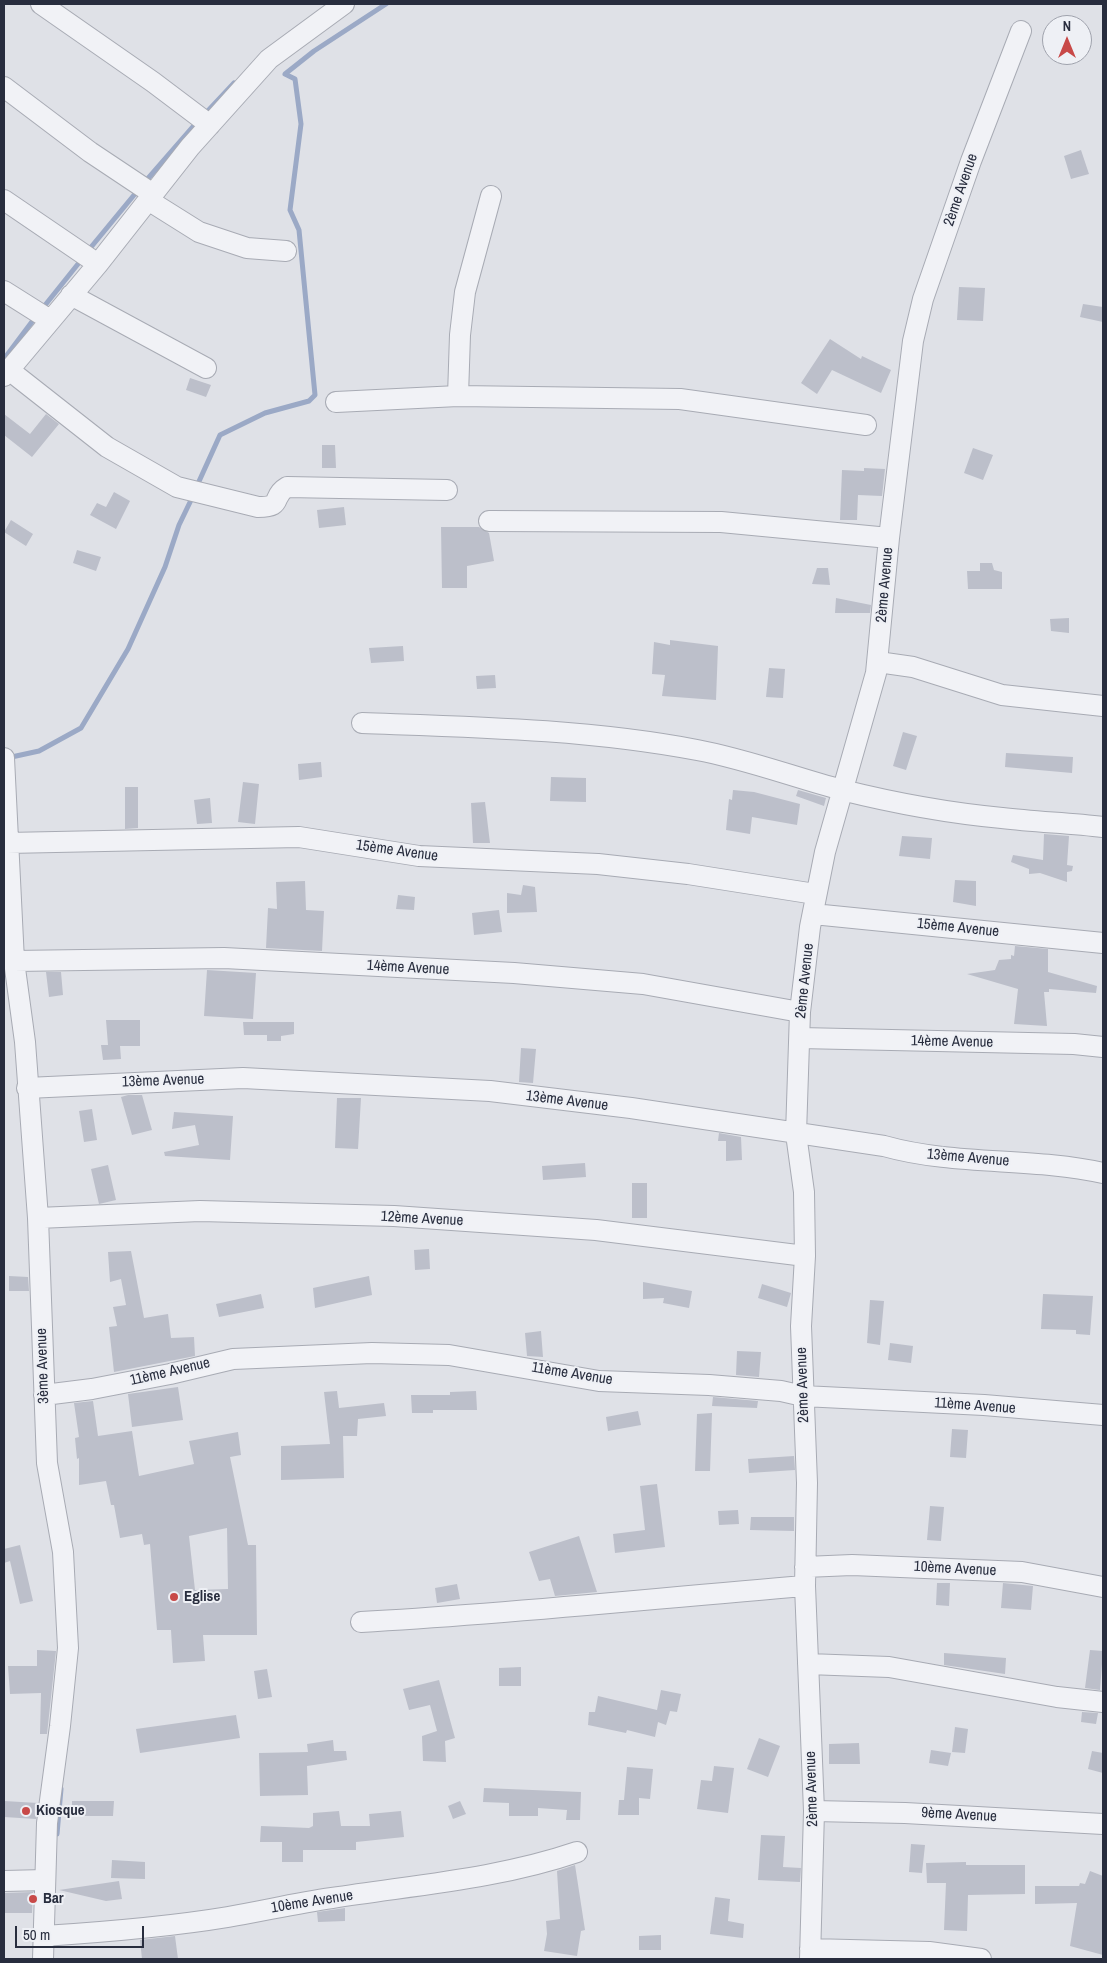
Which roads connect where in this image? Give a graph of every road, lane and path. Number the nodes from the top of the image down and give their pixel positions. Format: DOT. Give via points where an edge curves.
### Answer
graph roads {
  1 [pos="41,4"];
  2 [pos="344,4"];
  3 [pos="1021,31"];
  4 [pos="4,87"];
  5 [pos="210,125"];
  6 [pos="491,196"];
  7 [pos="151,197"];
  8 [pos="4,200"];
  9 [pos="286,251"];
  10 [pos="98,264"];
  11 [pos="4,291"];
  12 [pos="71,294"];
  13 [pos="50,320"];
  14 [pos="206,368"];
  15 [pos="6,373"];
  16 [pos="458,396"];
  17 [pos="336,402"];
  18 [pos="866,425"];
  19 [pos="447,490"];
  20 [pos="489,521"];
  21 [pos="889,538"];
  22 [pos="878,662"];
  23 [pos="1103,706"];
  24 [pos="362,723"];
  25 [pos="4,765"];
  26 [pos="841,790"];
  27 [pos="1103,827"];
  28 [pos="7,843"];
  29 [pos="814,904"];
  30 [pos="1103,943"];
  31 [pos="14,961"];
  32 [pos="800,1012"];
  33 [pos="800,1038"];
  34 [pos="1103,1047"];
  35 [pos="27,1088"];
  36 [pos="796,1134"];
  37 [pos="1103,1173"];
  38 [pos="38,1218"];
  39 [pos="805,1256"];
  40 [pos="44,1395"];
  41 [pos="802,1396"];
  42 [pos="1103,1415"];
  43 [pos="805,1577"];
  44 [pos="1103,1587"];
  45 [pos="361,1622"];
  46 [pos="808,1664"];
  47 [pos="1103,1702"];
  48 [pos="814,1811"];
  49 [pos="1103,1824"];
  50 [pos="577,1852"];
  51 [pos="45,1880"];
  52 [pos="4,1881"];
  53 [pos="44,1936"];
  54 [pos="810,1954"];
  55 [pos="43,1959"];
  56 [pos="981,1959"];
  1 -- 5 [label="street"];
  2 -- 5 [label="street" via="270,59"];
  3 -- 21 [label="street, 2ème Avenue" via="923,299 908,369"];
  4 -- 7 [label="street"];
  5 -- 7 [label="street"];
  6 -- 16 [label="street" via="465,292"];
  7 -- 9 [label="street" via="199,232 247,248"];
  7 -- 10 [label="street"];
  8 -- 10 [label="street"];
  10 -- 12 [label="street"];
  11 -- 13 [label="street"];
  12 -- 13 [label="street"];
  12 -- 14 [label="street"];
  13 -- 15 [label="street"];
  15 -- 19 [label="street" via="107,447 177,487 258,507 271,507 287,486"];
  16 -- 17 [label="street"];
  16 -- 18 [label="street" via="680,399"];
  20 -- 21 [label="street" via="721,522"];
  21 -- 22 [label="street, 2ème Avenue"];
  22 -- 23 [label="street" via="913,667 1002,696"];
  22 -- 26 [label="street, 2ème Avenue"];
  24 -- 26 [label="street" via="490,728 686,748 722,755"];
  25 -- 28 [label="street, 3ème Avenue"];
  26 -- 27 [label="street" via="963,813"];
  26 -- 29 [label="street, 2ème Avenue"];
  28 -- 29 [label="street, 15ème Avenue" via="299,837 419,856 598,864 688,874"];
  28 -- 31 [label="street, 3ème Avenue"];
  29 -- 30 [label="street, 15ème Avenue"];
  29 -- 32 [label="street, 2ème Avenue"];
  31 -- 32 [label="street, 14ème Avenue" via="224,958 514,973 643,984"];
  31 -- 35 [label="street, 3ème Avenue" via="25,1042"];
  32 -- 33 [label="street, 2ème Avenue"];
  33 -- 34 [label="street, 14ème Avenue"];
  33 -- 36 [label="street, 2ème Avenue"];
  35 -- 36 [label="street, 13ème Avenue" via="243,1078 490,1091 630,1108"];
  35 -- 38 [label="street, 3ème Avenue"];
  36 -- 37 [label="street, 13ème Avenue" via="920,1154"];
  36 -- 39 [label="street, 2ème Avenue" via="804,1192"];
  38 -- 39 [label="street, 12ème Avenue" via="200,1211 394,1216 596,1230"];
  38 -- 40 [label="street, 3ème Avenue"];
  39 -- 41 [label="street, 2ème Avenue"];
  40 -- 41 [label="street, 11ème Avenue" via="92,1389 233,1359 372,1353 449,1355 599,1381 709,1385"];
  40 -- 51 [label="street, 3ème Avenue" via="47,1463 63,1552 68,1648 47,1823"];
  41 -- 42 [label="street, 11ème Avenue" via="975,1404"];
  41 -- 43 [label="street, 2ème Avenue" via="808,1483"];
  43 -- 44 [label="street, 10ème Avenue" via="852,1565 1022,1572"];
  43 -- 45 [label="street, 10ème Avenue" via="483,1615"];
  43 -- 46 [label="street, 2ème Avenue"];
  46 -- 47 [label="street" via="889,1667 1057,1698"];
  46 -- 48 [label="street, 2ème Avenue"];
  48 -- 49 [label="street, 9ème Avenue"];
  48 -- 54 [label="street, 2ème Avenue"];
  50 -- 53 [label="street, 10ème Avenue" via="525,1868 227,1917"];
  51 -- 52 [label="street"];
  51 -- 53 [label="street, 3ème Avenue"];
  53 -- 55 [label="street, 3ème Avenue"];
  54 -- 56 [label="street" via="929,1952"];
}
